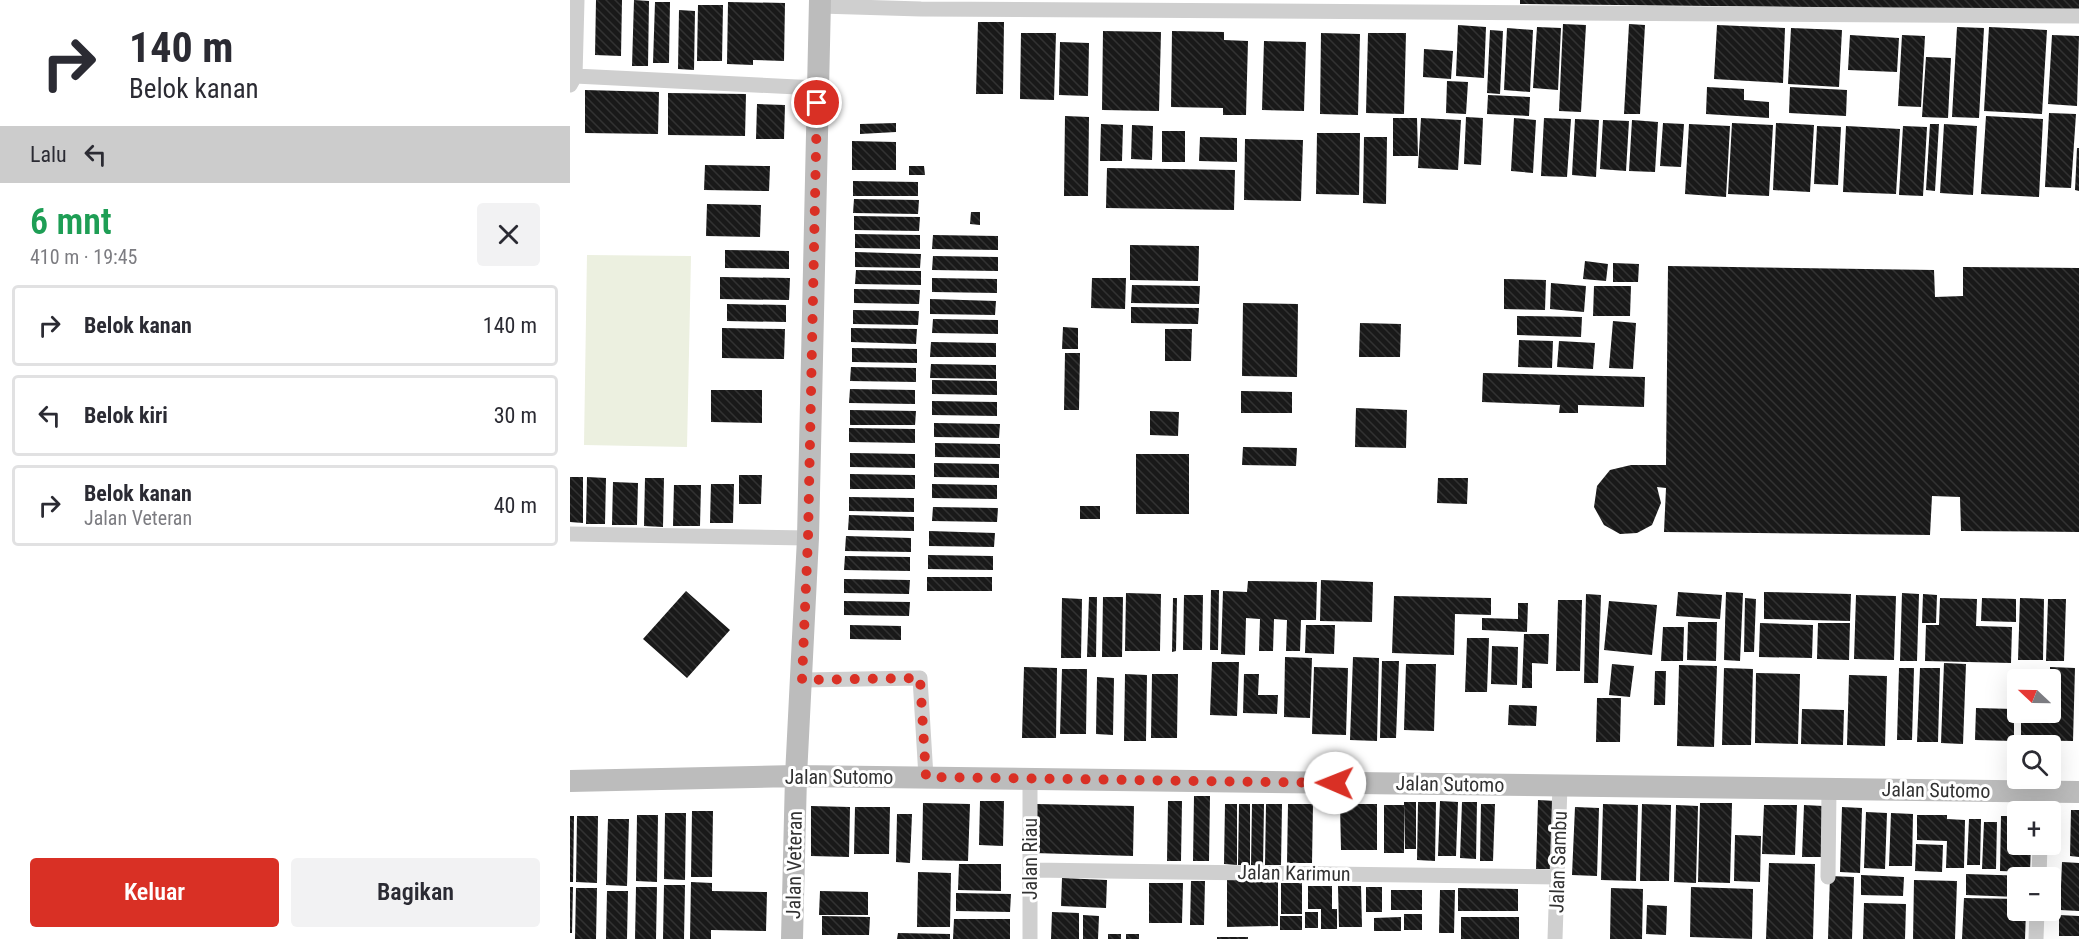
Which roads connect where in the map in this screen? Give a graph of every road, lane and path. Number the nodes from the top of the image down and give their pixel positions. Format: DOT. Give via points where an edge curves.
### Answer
graph roads {
  1 [pos="577,0"];
  2 [pos="820,3"];
  3 [pos="1236,5"];
  4 [pos="2079,16"];
  5 [pos="572,80"];
  6 [pos="817,88"];
  7 [pos="570,534"];
  8 [pos="808,538"];
  9 [pos="802,680"];
  10 [pos="796,776"];
  11 [pos="926,777"];
  12 [pos="1030,778"];
  13 [pos="570,780"];
  14 [pos="1560,785"];
  15 [pos="1829,789"];
  16 [pos="2079,792"];
  17 [pos="2026,801"];
  18 [pos="2046,801"];
  19 [pos="1031,870"];
  20 [pos="1558,877"];
  21 [pos="1828,877"];
  22 [pos="2037,921"];
  23 [pos="792,939"];
  24 [pos="1030,939"];
  25 [pos="1555,939"];
  26 [pos="2036,939"];
  1 -- 5 [label="street"];
  2 -- 3 [label="street" via="921,9"];
  2 -- 6 [label="main road, Jalan Veteran"];
  3 -- 4 [label="street"];
  5 -- 6 [label="street"];
  6 -- 8 [label="main road, Jalan Veteran"];
  7 -- 8 [label="street"];
  8 -- 9 [label="main road, Jalan Veteran"];
  9 -- 10 [label="main road, Jalan Veteran"];
  9 -- 11 [label="street" via="920,678"];
  10 -- 11 [label="main road, Jalan Sutomo"];
  10 -- 13 [label="main road, Jalan Sutomo"];
  10 -- 23 [label="main road, Jalan Veteran"];
  11 -- 12 [label="main road, Jalan Sutomo"];
  12 -- 14 [label="main road, Jalan Sutomo"];
  12 -- 19 [label="street, Jalan Riau"];
  14 -- 15 [label="main road, Jalan Sutomo"];
  14 -- 20 [label="street, Jalan Sambu"];
  15 -- 17 [label="main road, Jalan Sutomo"];
  15 -- 21 [label="street"];
  16 -- 18 [label="main road, Jalan Sutomo"];
  19 -- 20 [label="street, Jalan Karimun"];
  19 -- 24 [label="street, Jalan Riau"];
  20 -- 25 [label="street, Jalan Sambu"];
  22 -- 26 [label="street"];
}
